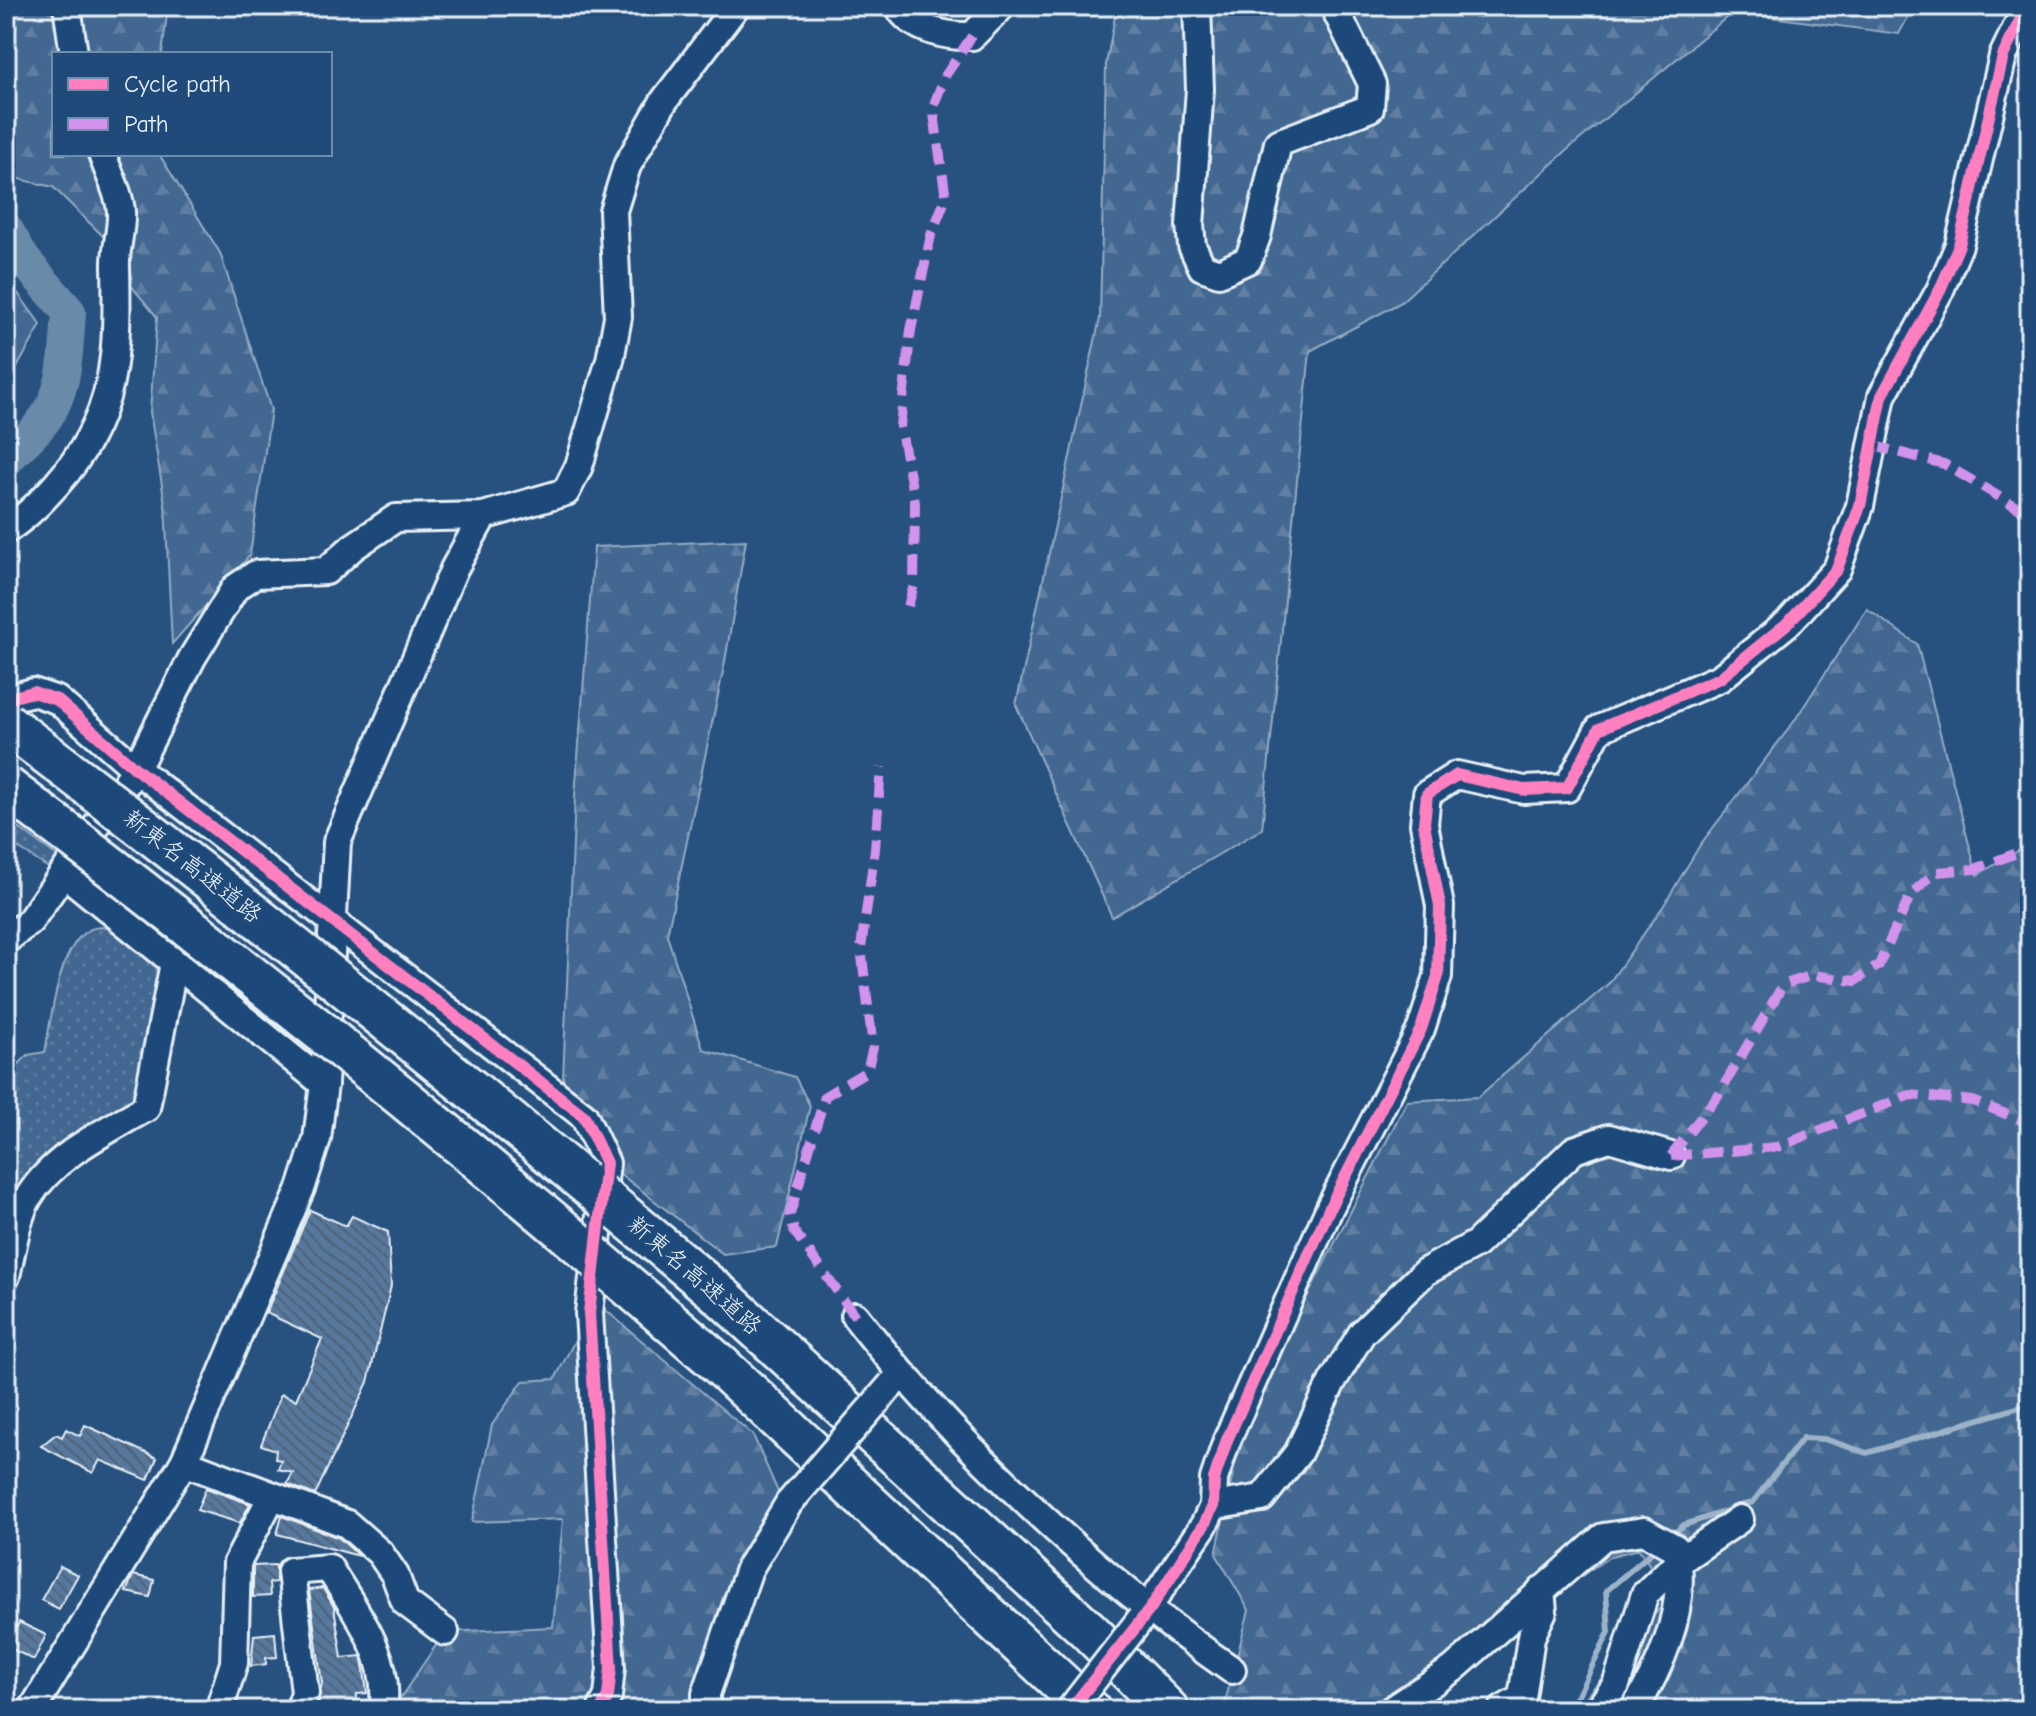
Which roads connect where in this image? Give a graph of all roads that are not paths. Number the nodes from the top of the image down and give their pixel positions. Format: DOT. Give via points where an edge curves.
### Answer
graph roads {
  1 [pos="67,6"];
  2 [pos="736,6"];
  3 [pos="898,6"];
  4 [pos="1002,6"];
  5 [pos="1197,6"];
  6 [pos="1338,6"];
  7 [pos="2027,6"];
  8 [pos="74,52"];
  9 [pos="103,156"];
  10 [pos="483,516"];
  11 [pos="6,530"];
  12 [pos="6,699"];
  13 [pos="6,723"];
  14 [pos="136,769"];
  15 [pos="6,787"];
  16 [pos="64,873"];
  17 [pos="333,919"];
  18 [pos="6,940"];
  19 [pos="174,963"];
  20 [pos="324,1084"];
  21 [pos="1671,1156"];
  22 [pos="6,1276"];
  23 [pos="855,1316"];
  24 [pos="896,1379"];
  25 [pos="184,1462"];
  26 [pos="271,1498"];
  27 [pos="1213,1506"];
  28 [pos="1740,1519"];
  29 [pos="1676,1555"];
  30 [pos="1541,1590"];
  31 [pos="1144,1615"];
  32 [pos="445,1632"];
  33 [pos="1232,1670"];
  34 [pos="32,1710"];
  35 [pos="219,1710"];
  36 [pos="299,1710"];
  37 [pos="383,1710"];
  38 [pos="601,1710"];
  39 [pos="706,1710"];
  40 [pos="1070,1710"];
  41 [pos="1090,1710"];
  42 [pos="1168,1710"];
  43 [pos="1391,1710"];
  44 [pos="1502,1710"];
  45 [pos="1598,1710"];
  46 [pos="1634,1710"];
  1 -- 8 [label="street"];
  2 -- 10 [label="street" via="664,101 627,166 613,211 618,317 579,466 566,492"];
  3 -- 4 [label="street" via="927,29 951,37 972,36"];
  5 -- 6 [label="street" via="1200,89 1191,235 1202,267 1219,273 1248,260 1278,143 1370,108 1372,84"];
  7 -- 27 [label="street" via="2003,56 1959,245 1882,396 1860,506 1837,569 1789,622 1720,678 1599,729 1567,788 1524,790 1457,775 1427,794 1424,824 1440,906 1438,976 1421,1029 1330,1207 1227,1440 1214,1479"];
  9 -- 11 [label="street" via="121,211 115,266 117,345 109,393 73,466"];
  10 -- 14 [label="street" via="396,518 326,571 256,574 235,588 192,658"];
  10 -- 17 [label="street" via="454,569 337,842"];
  12 -- 14 [label="street" via="33,692 57,700"];
  13 -- 42 [label="highway, 新東名高速道路, bridge" via="449,1068 721,1296 1088,1630"];
  14 -- 16 [label="street"];
  14 -- 17 [label="street"];
  15 -- 41 [label="highway, 新東名高速道路, bridge" via="343,1047 554,1221 719,1364"];
  16 -- 18 [label="street" via="30,921"];
  16 -- 19 [label="street"];
  17 -- 20 [label="street"];
  17 -- 38 [label="street" via="584,1116 606,1163 589,1313 611,1668"];
  19 -- 20 [label="street"];
  19 -- 22 [label="street" via="146,1108 83,1145 27,1199"];
  20 -- 25 [label="street" via="317,1139 302,1186"];
  21 -- 27 [label="street" via="1609,1138 1574,1150 1476,1244 1425,1272 1362,1333 1298,1453 1262,1498"];
  23 -- 24 [label="street"];
  24 -- 31 [label="street"];
  24 -- 39 [label="street, bridge" via="789,1503 749,1569 706,1694"];
  25 -- 26 [label="street"];
  25 -- 34 [label="street"];
  26 -- 32 [label="street" via="347,1524 380,1553 405,1602"];
  26 -- 35 [label="street" via="237,1563 234,1663"];
  27 -- 31 [label="street"];
  28 -- 29 [label="street"];
  29 -- 30 [label="street" via="1644,1531 1603,1537"];
  29 -- 45 [label="street" via="1645,1594 1616,1685"];
  29 -- 46 [label="street" via="1680,1585 1673,1624 1652,1682"];
  30 -- 43 [label="street" via="1453,1669"];
  30 -- 44 [label="street" via="1543,1611 1531,1637 1522,1698"];
  31 -- 33 [label="street"];
  31 -- 40 [label="street, bridge"];
  36 -- 37 [label="street" via="305,1693 291,1571 306,1567 329,1568 373,1640 387,1690"];
}
